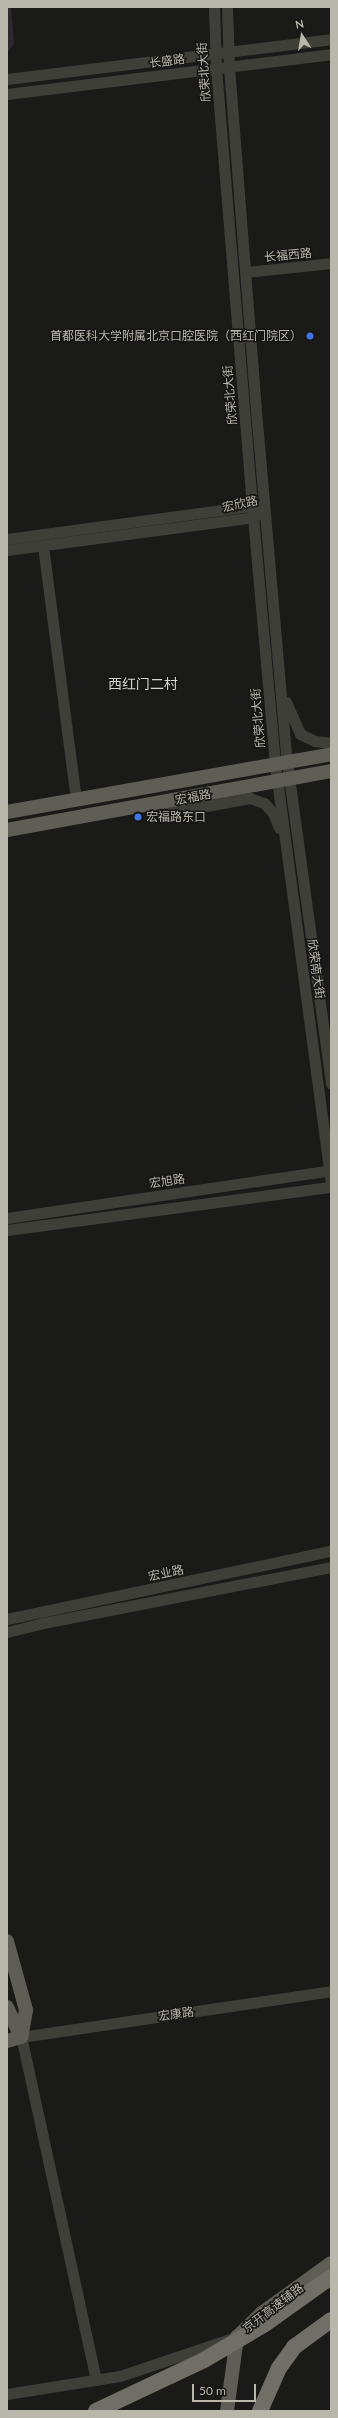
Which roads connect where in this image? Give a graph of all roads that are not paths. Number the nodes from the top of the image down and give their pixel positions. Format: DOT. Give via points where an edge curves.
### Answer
graph roads {
  1 [pos="214,7"];
  2 [pos="226,7"];
  3 [pos="331,39"];
  4 [pos="228,52"];
  5 [pos="216,53"];
  6 [pos="331,54"];
  7 [pos="229,67"];
  8 [pos="216,68"];
  9 [pos="7,79"];
  10 [pos="7,94"];
  11 [pos="331,264"];
  12 [pos="246,272"];
  13 [pos="252,512"];
  14 [pos="266,512"];
  15 [pos="7,539"];
  16 [pos="43,546"];
  17 [pos="7,550"];
  18 [pos="281,690"];
  19 [pos="331,743"];
  20 [pos="331,754"];
  21 [pos="281,763"];
  22 [pos="331,771"];
  23 [pos="283,780"];
  24 [pos="76,800"];
  25 [pos="164,803"];
  26 [pos="7,812"];
  27 [pos="7,830"];
  28 [pos="285,841"];
  29 [pos="331,1084"];
  30 [pos="330,1170"];
  31 [pos="331,1186"];
  32 [pos="7,1218"];
  33 [pos="7,1230"];
  34 [pos="331,1551"];
  35 [pos="331,1567"];
  36 [pos="7,1616"];
  37 [pos="19,1617"];
  38 [pos="7,1619"];
  39 [pos="7,1632"];
  40 [pos="7,1941"];
  41 [pos="331,1991"];
  42 [pos="7,2007"];
  43 [pos="14,2037"];
  44 [pos="7,2041"];
  45 [pos="331,2263"];
  46 [pos="331,2277"];
  47 [pos="331,2320"];
  48 [pos="237,2336"];
  49 [pos="96,2380"];
  50 [pos="7,2394"];
  51 [pos="96,2411"];
  52 [pos="227,2411"];
  53 [pos="260,2411"];
  1 -- 5 [label="street, 欣荣北大街"];
  2 -- 4 [label="street, 欣荣北大街"];
  3 -- 4 [label="street, 长盛路"];
  4 -- 5 [label="street, 长盛路"];
  4 -- 7 [label="street, 欣荣北大街"];
  5 -- 8 [label="street, 欣荣北大街"];
  5 -- 9 [label="street, 长盛路"];
  6 -- 7 [label="street, 长盛路"];
  7 -- 8 [label="street, 长盛路"];
  7 -- 12 [label="street, 欣荣北大街"];
  8 -- 10 [label="street, 长盛路"];
  8 -- 13 [label="street, 欣荣北大街"];
  11 -- 12 [label="street, 长福西路"];
  12 -- 14 [label="street, 欣荣北大街"];
  13 -- 14 [label="street, 宏欣路"];
  13 -- 15 [label="street, 宏欣路"];
  13 -- 16 [label="street, 宏欣路"];
  13 -- 21 [label="street, 欣荣北大街"];
  14 -- 18 [label="street, 欣荣北大街"];
  16 -- 17 [label="street, 宏欣路"];
  16 -- 24 [label="street"];
  18 -- 19 [label="street" via="300,734 315,741"];
  18 -- 21 [label="street, 欣荣北大街"];
  20 -- 21 [label="main road, 宏福路"];
  21 -- 23 [label="street, 欣荣北大街"];
  21 -- 24 [label="main road, 宏福路"];
  22 -- 23 [label="main road, 宏福路"];
  23 -- 25 [label="main road, 宏福路"];
  23 -- 28 [label="street, 欣荣南大街"];
  23 -- 29 [label="street, 欣荣南大街"];
  24 -- 26 [label="main road, 宏福路"];
  25 -- 27 [label="main road, 宏福路"];
  25 -- 28 [label="street" via="190,809 250,798 264,803 273,813"];
  28 -- 30 [label="street, 欣荣南大街"];
  30 -- 31 [label="street, 欣荣南大街"];
  30 -- 32 [label="street, 宏旭路"];
  31 -- 33 [label="street"];
  34 -- 37 [label="street, 宏业路"];
  35 -- 39 [label="street"];
  36 -- 37 [label="street"];
  37 -- 38 [label="street, 宏业路"];
  40 -- 43 [label="main road" via="26,2010"];
  41 -- 43 [label="street, 宏康路"];
  42 -- 43 [label="main road"];
  43 -- 44 [label="main road, 宏康路"];
  43 -- 49 [label="street"];
  45 -- 48 [label="main road, 京开高速辅路" via="262,2313"];
  46 -- 51 [label="highway, bridge" via="265,2324 204,2360"];
  47 -- 53 [label="highway" via="294,2347 279,2368"];
  48 -- 49 [label="street" via="120,2376"];
  48 -- 52 [label="main road, 京开高速辅路"];
  49 -- 50 [label="street"];
}
